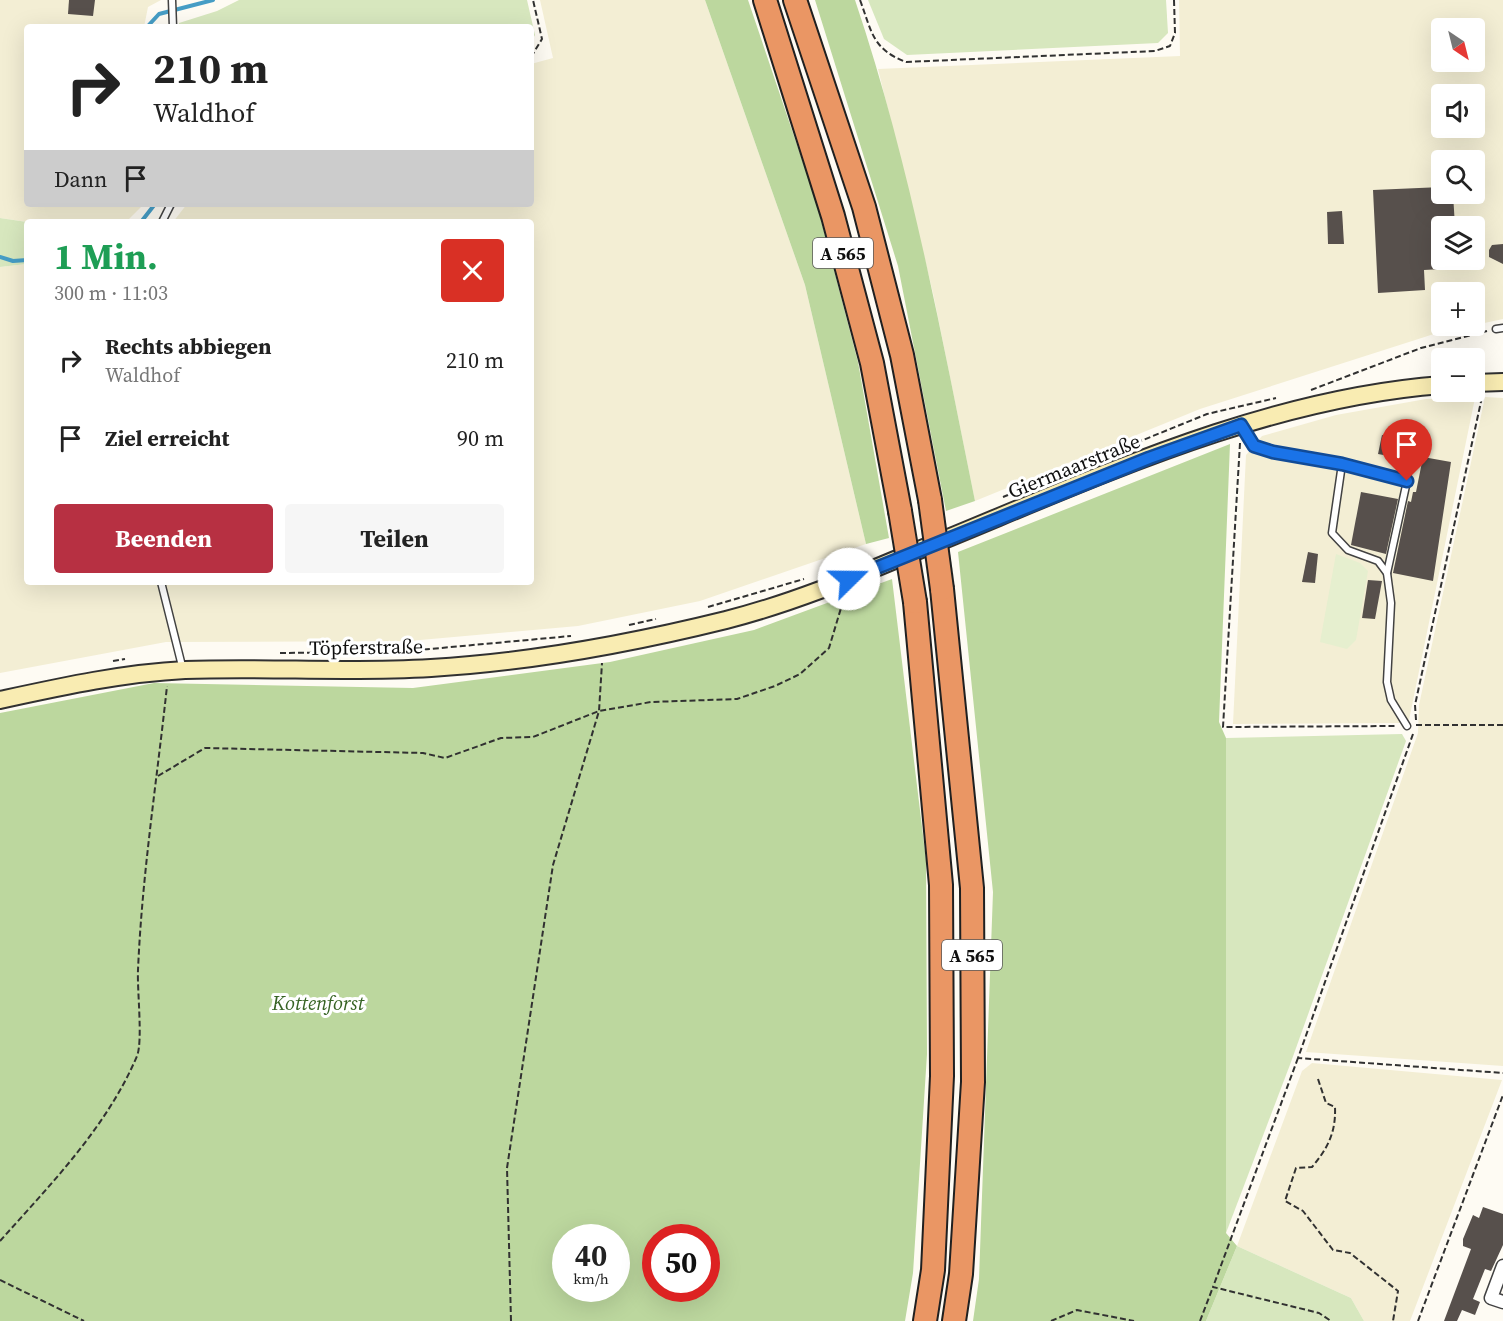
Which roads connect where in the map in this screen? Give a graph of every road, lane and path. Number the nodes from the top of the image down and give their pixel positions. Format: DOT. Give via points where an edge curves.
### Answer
graph roads {
  1 [pos="172,0"];
  2 [pos="533,0"];
  3 [pos="765,0"];
  4 [pos="795,0"];
  5 [pos="860,0"];
  6 [pos="1174,0"];
  7 [pos="173,24"];
  8 [pos="534,52"];
  9 [pos="1499,329"];
  10 [pos="1503,382"];
  11 [pos="1485,383"];
  12 [pos="1431,387"];
  13 [pos="1309,390"];
  14 [pos="1277,398"];
  15 [pos="1476,402"];
  16 [pos="1241,425"];
  17 [pos="1342,464"];
  18 [pos="996,501"];
  19 [pos="1387,573"];
  20 [pos="808,577"];
  21 [pos="842,581"];
  22 [pos="162,585"];
  23 [pos="707,608"];
  24 [pos="662,618"];
  25 [pos="731,619"];
  26 [pos="628,625"];
  27 [pos="581,635"];
  28 [pos="603,647"];
  29 [pos="277,653"];
  30 [pos="177,665"];
  31 [pos="0,700"];
  32 [pos="599,711"];
  33 [pos="1503,725"];
  34 [pos="1407,726"];
  35 [pos="1416,726"];
  36 [pos="158,776"];
  37 [pos="1298,1058"];
  38 [pos="1503,1073"];
  39 [pos="1318,1079"];
  40 [pos="1503,1095"];
  41 [pos="0,1241"];
  42 [pos="1503,1266"];
  43 [pos="0,1280"];
  44 [pos="1213,1287"];
  45 [pos="1503,1302"];
  46 [pos="84,1321"];
  47 [pos="511,1321"];
  48 [pos="925,1321"];
  49 [pos="954,1321"];
  50 [pos="1051,1321"];
  51 [pos="1134,1321"];
  52 [pos="1200,1321"];
  53 [pos="1331,1321"];
  54 [pos="1393,1321"];
  55 [pos="1418,1321"];
  1 -- 7 [label="lane"];
  2 -- 8 [label="path" via="542,39"];
  3 -- 48 [label="highway, A 565, bridge" via="836,227 872,363 915,602 941,885 942,1076 933,1270"];
  4 -- 49 [label="highway, A 565, bridge" via="864,207 902,355 930,500 942,589 972,888 973,1082 961,1274"];
  5 -- 6 [label="path" via="875,39 886,55 906,62 1155,51 1170,46 1175,33"];
  9 -- 13 [label="path" via="1421,348"];
  10 -- 11 [label="main road"];
  12 -- 16 [label="main road, Giermaarstraße" via="1326,401"];
  14 -- 18 [label="path" via="1207,414"];
  15 -- 35 [label="path" via="1415,705"];
  16 -- 17 [label="lane" via="1254,446"];
  16 -- 21 [label="main road, Giermaarstraße"];
  16 -- 34 [label="path" via="1223,727"];
  17 -- 19 [label="lane" via="1332,533 1348,550 1378,561"];
  17 -- 19 [label="lane" via="1407,481"];
  19 -- 34 [label="lane" via="1391,603 1387,682 1391,700"];
  20 -- 23 [label="path"];
  21 -- 25 [label="main road, Giermaarstraße"];
  21 -- 32 [label="path" via="846,593 829,648 800,674 737,699 651,702"];
  22 -- 30 [label="lane"];
  24 -- 26 [label="path"];
  25 -- 28 [label="main road, Töpferstraße"];
  27 -- 29 [label="path" via="397,652"];
  28 -- 30 [label="main road, Töpferstraße" via="550,657 428,668"];
  28 -- 32 [label="path"];
  30 -- 31 [label="main road, Töpferstraße"];
  30 -- 36 [label="path"];
  32 -- 36 [label="path" via="533,738 501,738 445,758 423,753 205,748"];
  32 -- 47 [label="path" via="553,865 507,1168"];
  33 -- 35 [label="path"];
  34 -- 35 [label="path"];
  35 -- 37 [label="path"];
  36 -- 41 [label="path" via="140,938 138,1053 108,1110 53,1182"];
  37 -- 38 [label="path"];
  37 -- 44 [label="path"];
  39 -- 54 [label="path" via="1326,1103 1335,1107 1333,1135 1312,1167 1296,1168 1285,1201 1303,1211 1333,1250 1350,1253 1398,1291"];
  40 -- 55 [label="path"];
  42 -- 45 [label="street" via="1491,1298"];
  43 -- 46 [label="path"];
  44 -- 52 [label="path"];
  44 -- 53 [label="path" via="1319,1313"];
  50 -- 51 [label="path" via="1077,1310"];
}
